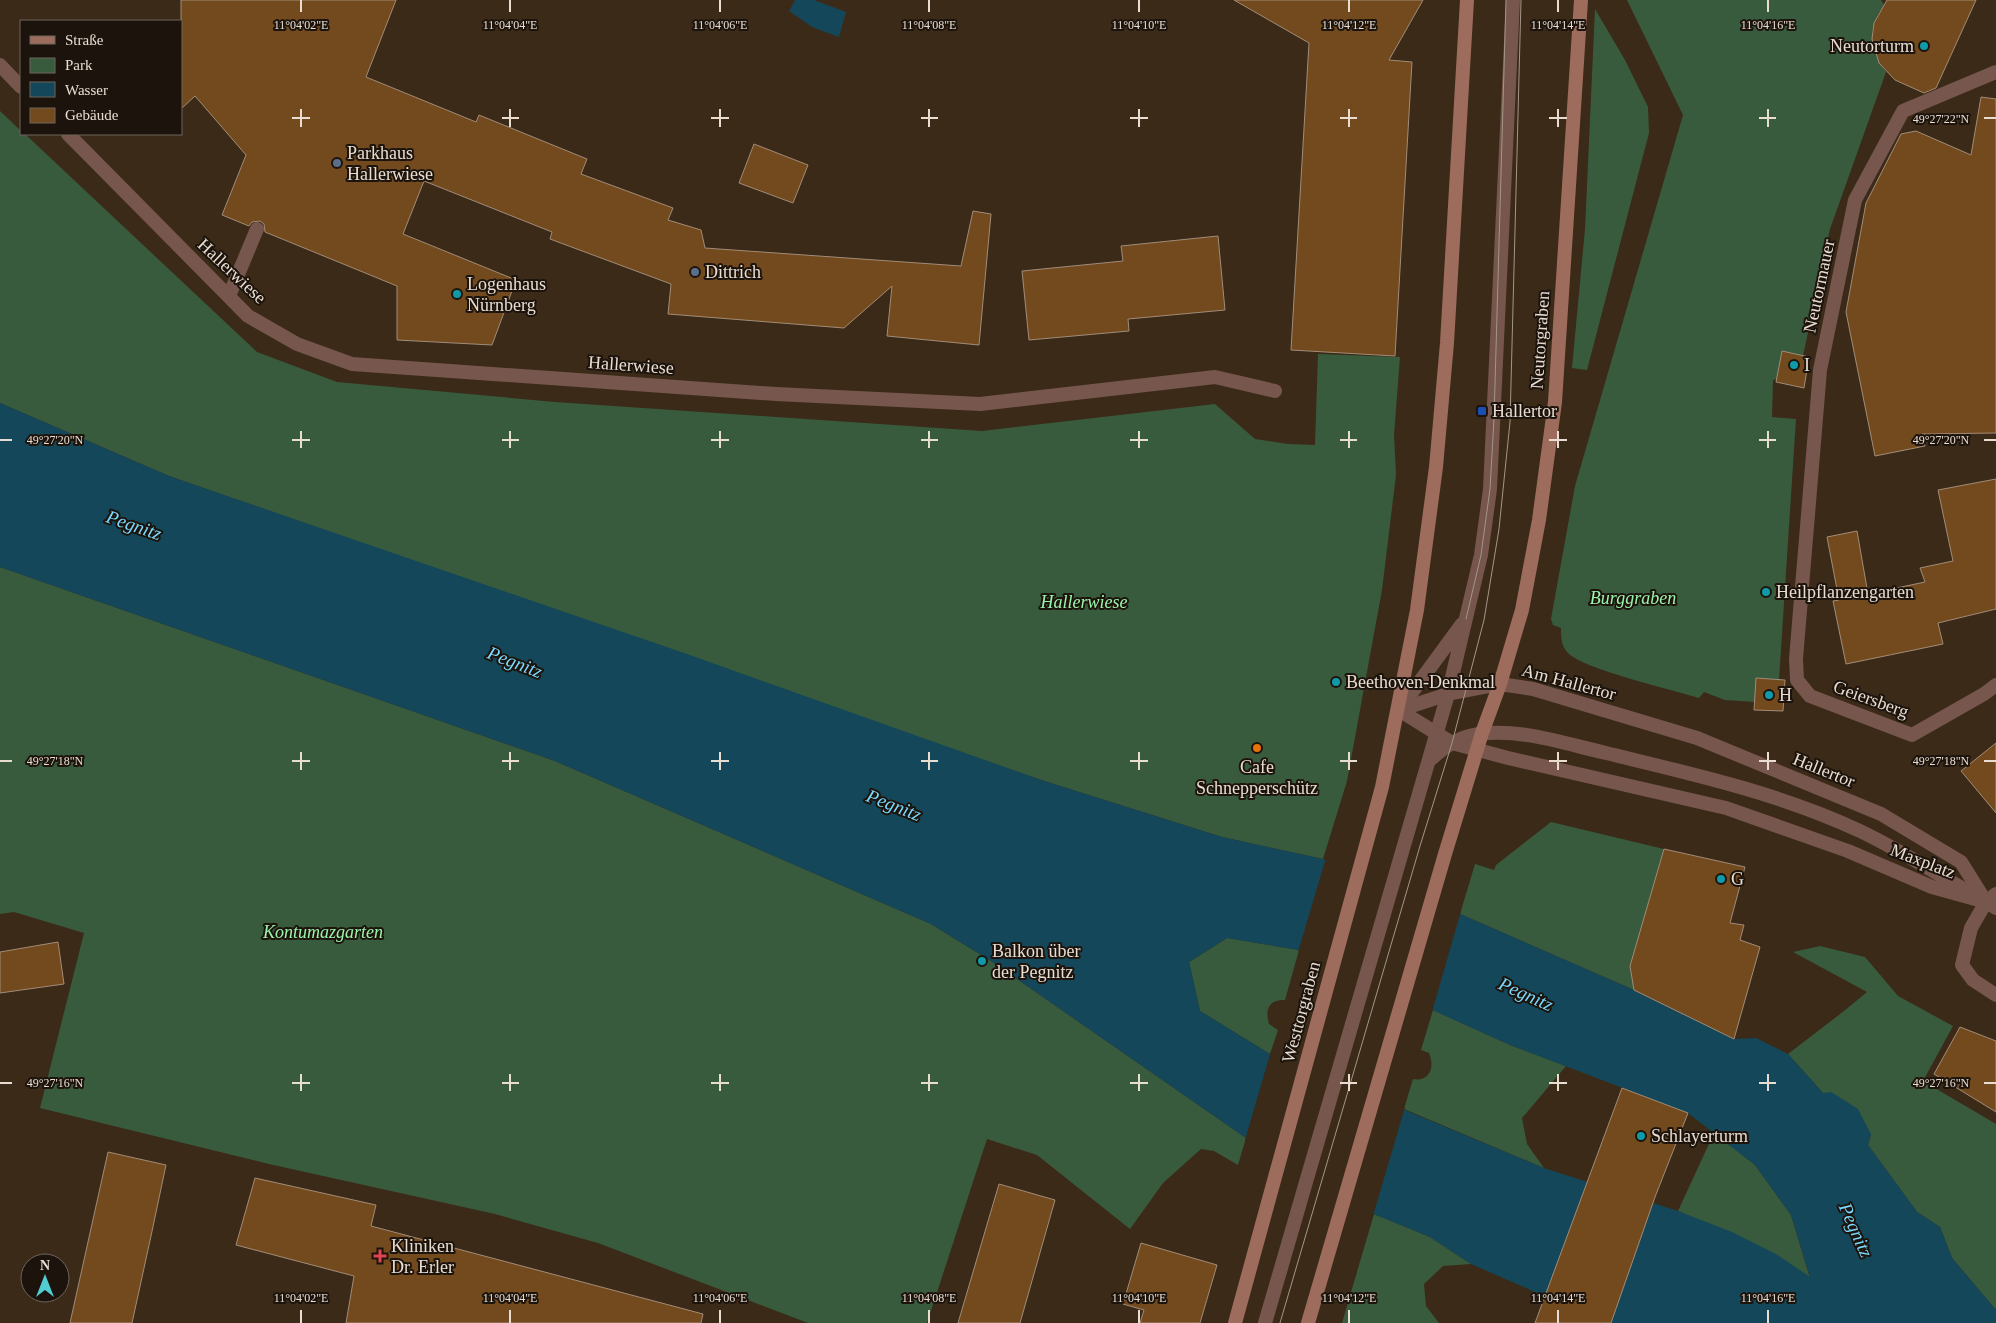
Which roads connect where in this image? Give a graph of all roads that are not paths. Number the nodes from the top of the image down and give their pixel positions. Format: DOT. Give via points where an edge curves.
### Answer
graph roads {
  1 [pos="1467,0"];
  2 [pos="1513,0"];
  3 [pos="1580,4"];
  4 [pos="0,65"];
  5 [pos="1996,72"];
  6 [pos="20,85"];
  7 [pos="69,135"];
  8 [pos="257,229"];
  9 [pos="229,296"];
  10 [pos="1275,391"];
  11 [pos="1466,619"];
  12 [pos="1500,684"];
  13 [pos="1996,685"];
  14 [pos="1448,694"];
  15 [pos="1810,696"];
  16 [pos="1399,710"];
  17 [pos="1482,733"];
  18 [pos="1437,734"];
  19 [pos="1697,738"];
  20 [pos="1452,743"];
  21 [pos="1477,751"];
  22 [pos="1430,760"];
  23 [pos="1881,814"];
  24 [pos="1993,901"];
  25 [pos="1996,995"];
  26 [pos="1235,1323"];
  27 [pos="1265,1323"];
  28 [pos="1308,1323"];
  1 -- 16 [label="main road" via="1447,343 1436,467 1417,610"];
  2 -- 11 [label="street" via="1490,489"];
  3 -- 12 [label="main road, Neutorgraben" via="1552,430 1526,592"];
  4 -- 6 [label="street"];
  5 -- 15 [label="street, Neutormauer" via="1903,111 1856,200 1820,370 1796,659 1797,680"];
  7 -- 9 [label="street, Hallerwiese"];
  8 -- 9 [label="street"];
  9 -- 10 [label="street, Hallerwiese" via="248,316 297,344 352,364 766,394 980,404 1215,377"];
  11 -- 14 [label="street"];
  11 -- 16 [label="street"];
  12 -- 14 [label="street, Am Hallertor"];
  12 -- 17 [label="main road, Neutorgraben"];
  12 -- 19 [label="street, Am Hallertor" via="1533,689"];
  13 -- 15 [label="street, Geiersberg" via="1912,734"];
  14 -- 16 [label="street, Am Hallertor"];
  14 -- 18 [label="street"];
  16 -- 18 [label="street"];
  16 -- 26 [label="main road, Westtorgraben" via="1371,829"];
  17 -- 20 [label="street" via="1465,736"];
  17 -- 21 [label="main road, Neutorgraben"];
  17 -- 24 [label="street, Maxplatz" via="1544,738 1727,782 1860,831"];
  18 -- 20 [label="street"];
  18 -- 22 [label="street"];
  19 -- 23 [label="street, Hallertor"];
  20 -- 21 [label="street"];
  20 -- 22 [label="street"];
  21 -- 24 [label="street, Maxplatz" via="1726,808 1848,851 1932,887"];
  21 -- 28 [label="main road"];
  22 -- 27 [label="street"];
  23 -- 24 [label="street, Maxplatz" via="1962,862"];
  24 -- 25 [label="street" via="1971,928 1962,965 1973,980"];
}
